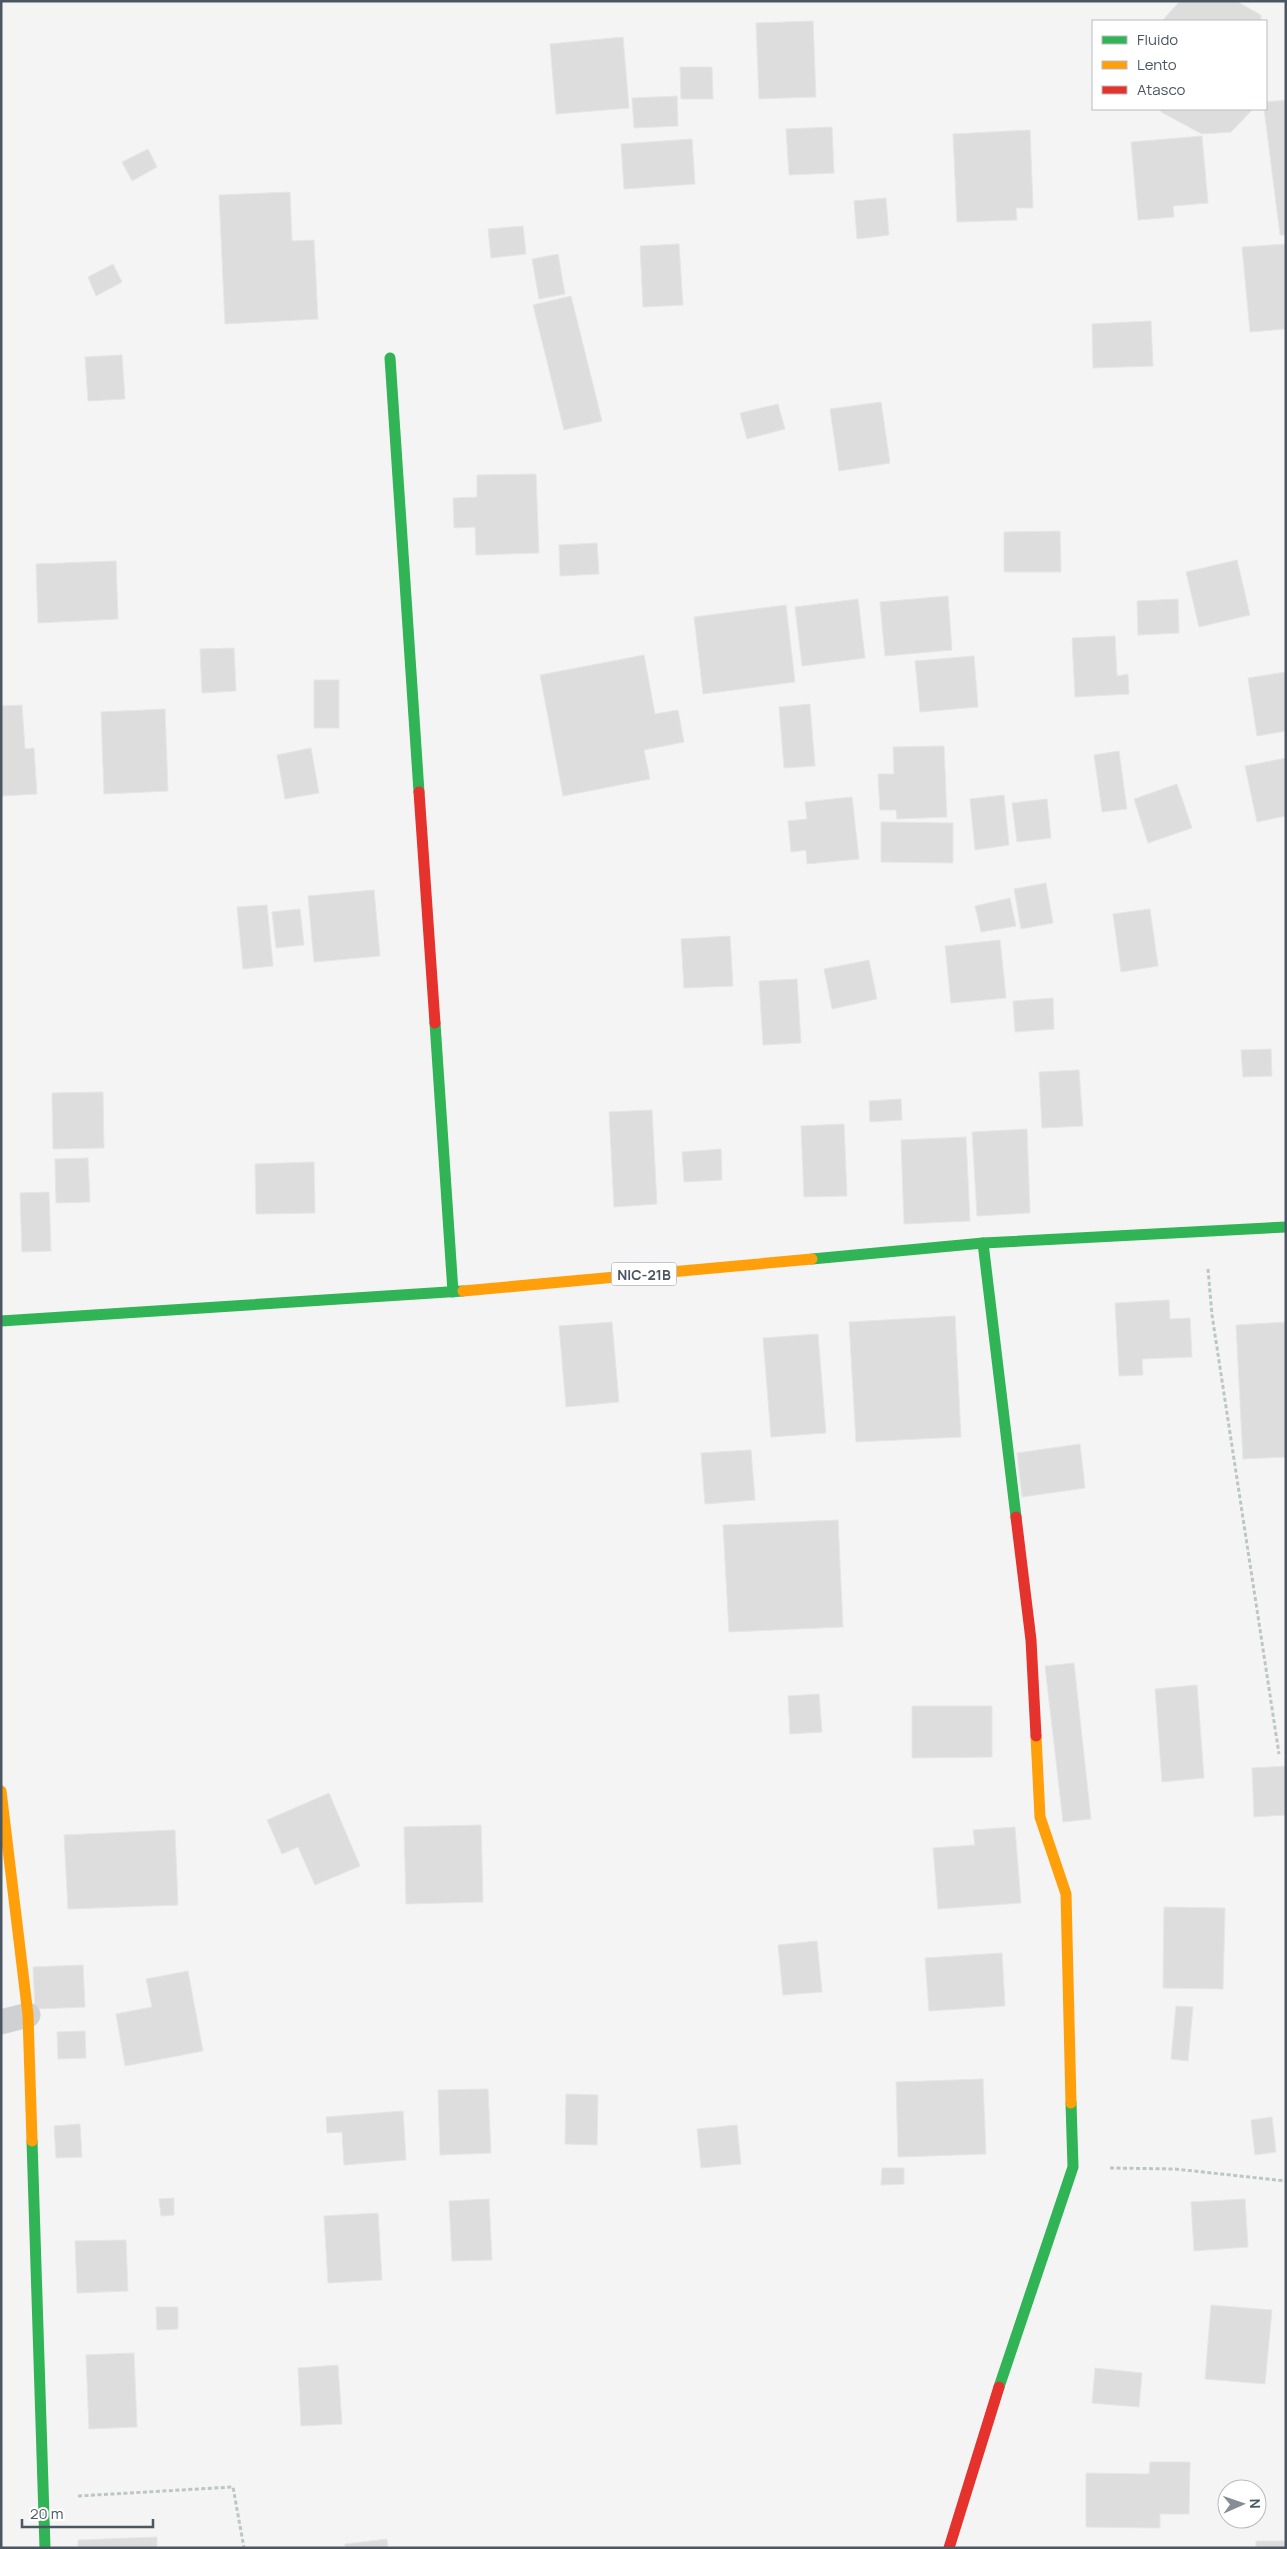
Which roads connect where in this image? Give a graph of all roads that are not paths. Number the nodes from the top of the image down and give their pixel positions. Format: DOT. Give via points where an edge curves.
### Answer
graph roads {
  1 [pos="390,358"];
  2 [pos="1286,1227"];
  3 [pos="983,1243"];
  4 [pos="453,1292"];
  5 [pos="1,1321"];
  6 [pos="1,1791"];
  7 [pos="28,2015"];
  8 [pos="1,2022"];
  9 [pos="45,2548"];
  10 [pos="949,2548"];
  1 -- 4 [label="main road"];
  2 -- 3 [label="main road, NIC-21B"];
  3 -- 4 [label="main road, NIC-21B"];
  3 -- 10 [label="main road" via="1031,1640 1040,1816 1066,1894 1073,2167"];
  4 -- 5 [label="main road, NIC-21B"];
  6 -- 7 [label="main road"];
  7 -- 8 [label="lane"];
  7 -- 9 [label="main road"];
}
